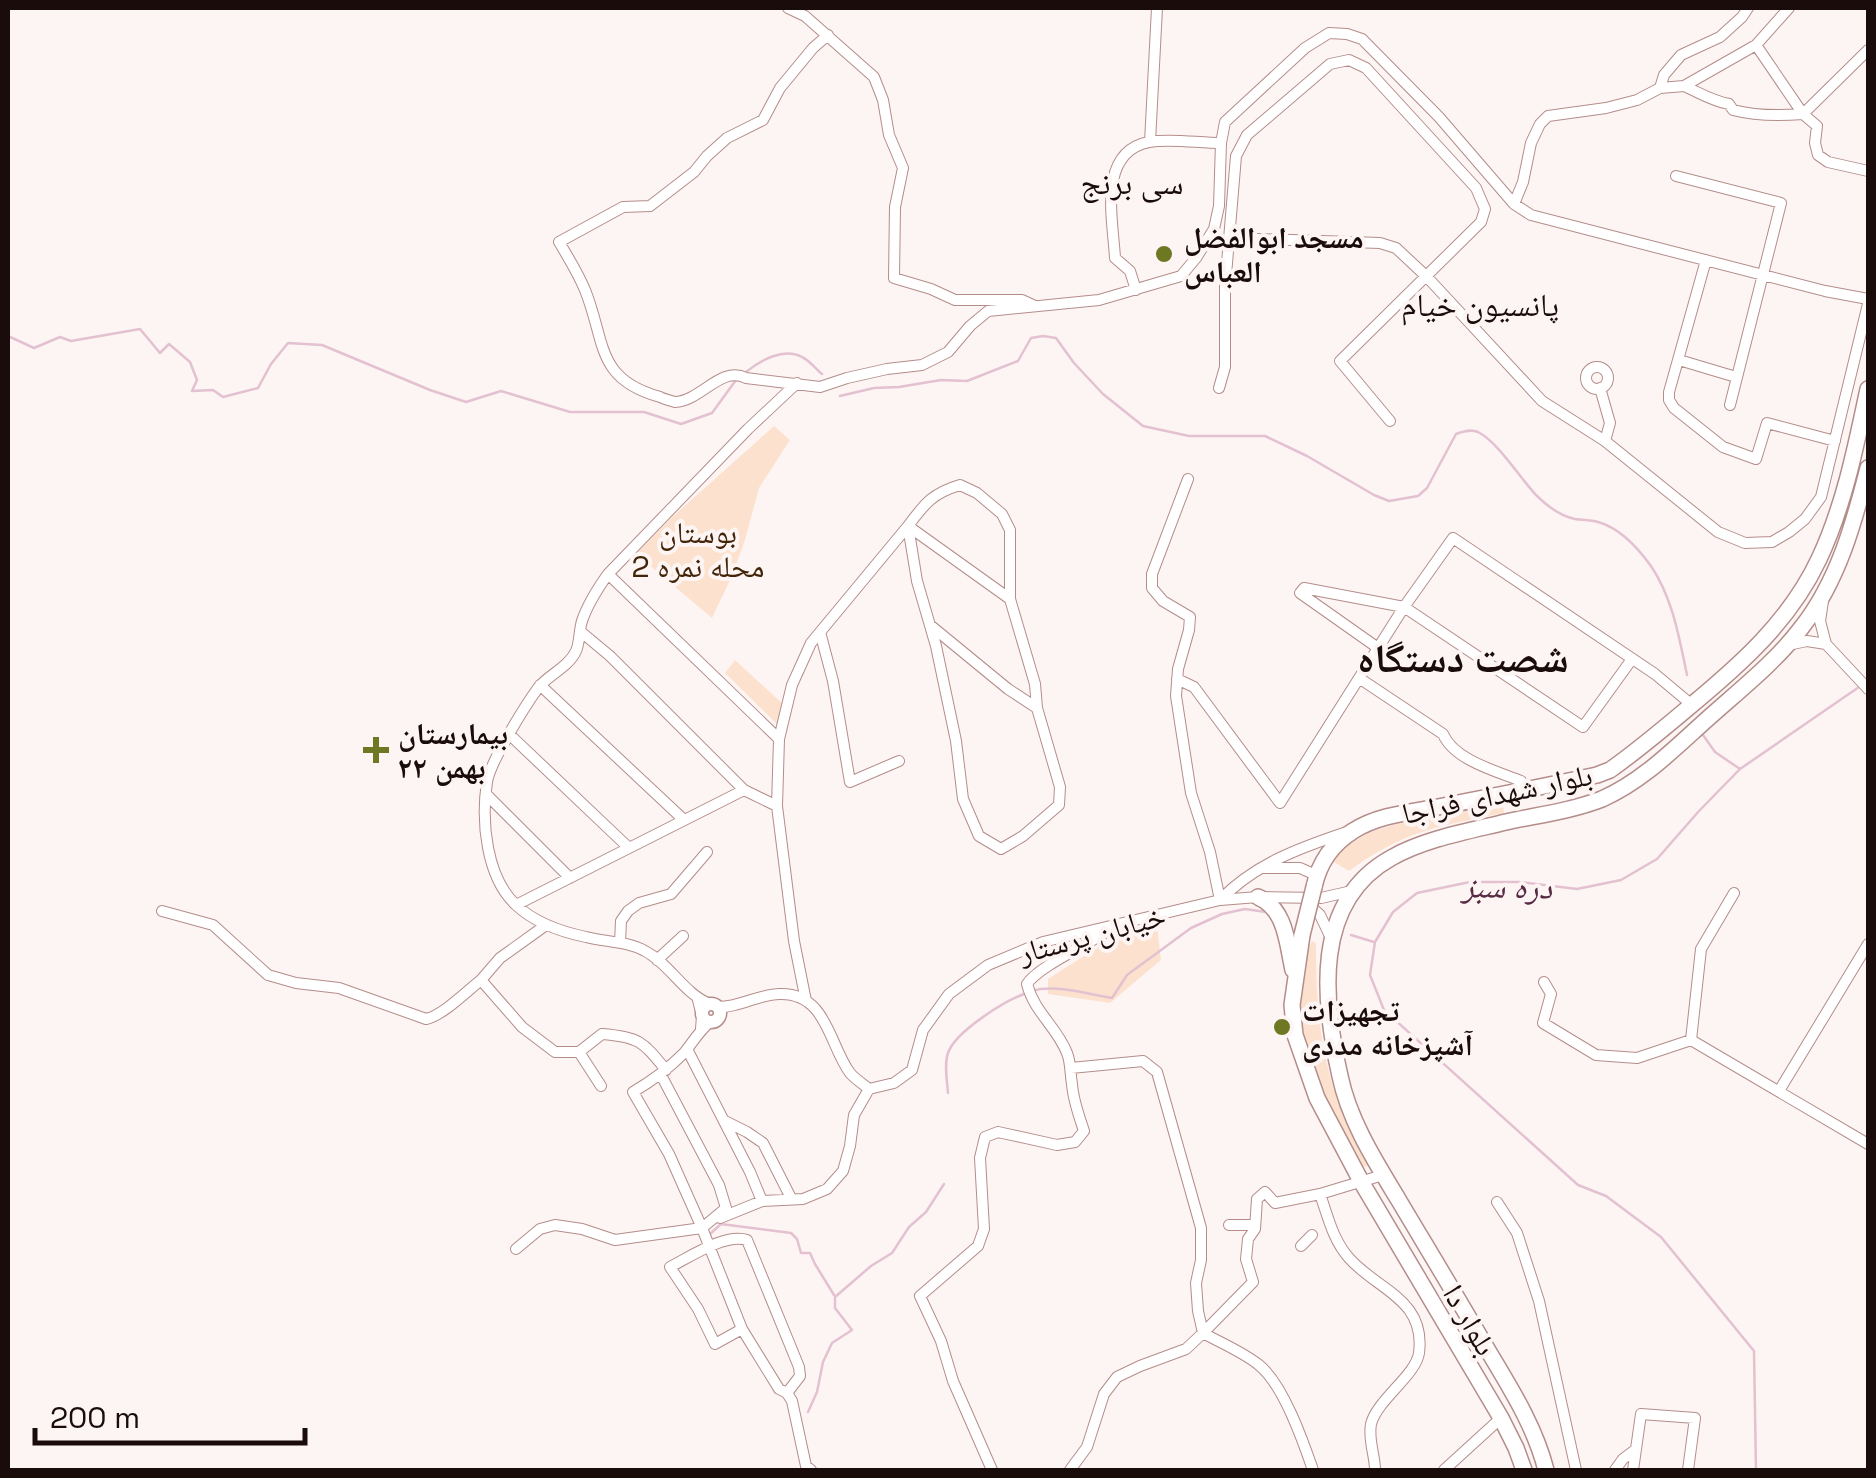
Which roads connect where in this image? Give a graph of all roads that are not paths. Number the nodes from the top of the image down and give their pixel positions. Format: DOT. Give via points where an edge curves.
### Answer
graph roads {
  1 [pos="788,8"];
  2 [pos="1156,8"];
  3 [pos="1748,8"];
  4 [pos="1789,8"];
  5 [pos="828,35"];
  6 [pos="1756,45"];
  7 [pos="1868,50"];
  8 [pos="1684,86"];
  9 [pos="1660,88"];
  10 [pos="1803,114"];
  11 [pos="1150,142"];
  12 [pos="1221,143"];
  13 [pos="1868,171"];
  14 [pos="1676,176"];
  15 [pos="1514,204"];
  16 [pos="1230,238"];
  17 [pos="1706,260"];
  18 [pos="1763,274"];
  19 [pos="1427,277"];
  20 [pos="1136,290"];
  21 [pos="1868,301"];
  22 [pos="1036,306"];
  23 [pos="1679,360"];
  24 [pos="1736,376"];
  25 [pos="797,383"];
  26 [pos="1219,388"];
  27 [pos="1600,388"];
  28 [pos="1868,388"];
  29 [pos="1730,406"];
  30 [pos="1390,421"];
  31 [pos="1604,441"];
  32 [pos="1834,441"];
  33 [pos="1868,468"];
  34 [pos="1188,479"];
  35 [pos="908,526"];
  36 [pos="608,574"];
  37 [pos="1824,594"];
  38 [pos="1010,599"];
  39 [pos="1404,607"];
  40 [pos="930,625"];
  41 [pos="580,631"];
  42 [pos="820,632"];
  43 [pos="1826,644"];
  44 [pos="1787,645"];
  45 [pos="1378,648"];
  46 [pos="1632,659"];
  47 [pos="1359,678"];
  48 [pos="1178,679"];
  49 [pos="540,685"];
  50 [pos="1868,689"];
  51 [pos="1692,705"];
  52 [pos="1036,708"];
  53 [pos="510,735"];
  54 [pos="779,739"];
  55 [pos="899,761"];
  56 [pos="744,790"];
  57 [pos="1526,790"];
  58 [pos="486,795"];
  59 [pos="778,806"];
  60 [pos="684,820"];
  61 [pos="1357,828"];
  62 [pos="629,848"];
  63 [pos="707,852"];
  64 [pos="1258,868"];
  65 [pos="570,878"];
  66 [pos="1310,890"];
  67 [pos="1352,890"];
  68 [pos="1734,892"];
  69 [pos="1258,897"];
  70 [pos="1220,900"];
  71 [pos="516,906"];
  72 [pos="162,910"];
  73 [pos="546,925"];
  74 [pos="1116,926"];
  75 [pos="683,936"];
  76 [pos="1331,938"];
  77 [pos="620,943"];
  78 [pos="1868,944"];
  79 [pos="657,960"];
  80 [pos="1294,978"];
  81 [pos="482,980"];
  82 [pos="1544,982"];
  83 [pos="806,1000"];
  84 [pos="711,1013"];
  85 [pos="1691,1040"];
  86 [pos="687,1049"];
  87 [pos="579,1052"];
  88 [pos="1071,1068"];
  89 [pos="664,1073"];
  90 [pos="600,1086"];
  91 [pos="869,1089"];
  92 [pos="1779,1091"];
  93 [pos="724,1121"];
  94 [pos="1868,1144"];
  95 [pos="1383,1175"];
  96 [pos="1362,1183"];
  97 [pos="1320,1194"];
  98 [pos="791,1198"];
  99 [pos="762,1201"];
  100 [pos="1497,1202"];
  101 [pos="1229,1225"];
  102 [pos="1255,1225"];
  103 [pos="705,1226"];
  104 [pos="1312,1235"];
  105 [pos="1300,1246"];
  106 [pos="708,1247"];
  107 [pos="516,1249"];
  108 [pos="742,1330"];
  109 [pos="1204,1333"];
  110 [pos="787,1393"];
  111 [pos="1501,1418"];
  112 [pos="1636,1450"];
  113 [pos="811,1470"];
  114 [pos="992,1470"];
  115 [pos="1070,1470"];
  116 [pos="1313,1470"];
  117 [pos="1375,1470"];
  118 [pos="1444,1470"];
  119 [pos="1524,1470"];
  120 [pos="1546,1470"];
  121 [pos="1576,1470"];
  122 [pos="1615,1470"];
  123 [pos="1633,1470"];
  124 [pos="1688,1470"];
  1 -- 5 [label="street"];
  2 -- 11 [label="street"];
  3 -- 9 [label="street" via="1720,37 1681,55"];
  4 -- 6 [label="street"];
  5 -- 22 [label="street" via="874,77 903,168 894,278 955,300"];
  5 -- 25 [label="street" via="780,88 763,120 727,138 650,206 623,207 559,242 585,290 608,364 620,378 675,402 729,374"];
  6 -- 8 [label="street"];
  6 -- 10 [label="street"];
  7 -- 10 [label="street"];
  8 -- 9 [label="street"];
  8 -- 10 [label="street" via="1749,114"];
  9 -- 15 [label="street" via="1606,108 1548,116 1531,143"];
  10 -- 13 [label="street" via="1817,126 1818,155"];
  11 -- 12 [label="street"];
  11 -- 20 [label="street" via="1130,149 1111,183 1114,258 1130,271"];
  12 -- 15 [label="street" via="1225,122 1305,48 1329,34 1346,34 1362,39"];
  12 -- 20 [label="street" via="1214,229 1181,276"];
  14 -- 18 [label="street" via="1781,202"];
  15 -- 17 [label="street" via="1530,215"];
  16 -- 19 [label="street" via="1380,244 1396,248"];
  16 -- 19 [label="street" via="1236,156 1247,135 1330,64 1349,60 1366,68 1410,115 1476,188 1485,209 1482,222"];
  16 -- 26 [label="street"];
  17 -- 18 [label="street"];
  17 -- 23 [label="street"];
  18 -- 21 [label="street"];
  18 -- 24 [label="street"];
  19 -- 30 [label="street" via="1340,361"];
  19 -- 31 [label="street" via="1542,401"];
  20 -- 22 [label="street"];
  21 -- 32 [label="street"];
  22 -- 25 [label="street" via="988,311 948,352 922,365 820,387"];
  23 -- 24 [label="street"];
  23 -- 32 [label="street" via="1669,400 1723,446 1756,459 1767,423"];
  24 -- 29 [label="street"];
  25 -- 36 [label="street"];
  27 -- 31 [label="street" via="1610,423"];
  28 -- 51 [label="main road, بلوار شهدای فراجا" via="1837,512 1800,594 1770,634"];
  31 -- 32 [label="street" via="1718,532 1745,544 1772,542 1805,518 1821,496"];
  33 -- 37 [label="main road, بلوار شهدای فراجا"];
  34 -- 48 [label="street" via="1152,574 1152,588 1163,601 1190,617"];
  35 -- 38 [label="street"];
  35 -- 38 [label="street" via="940,491 960,485 977,493 1010,530"];
  35 -- 40 [label="street"];
  35 -- 42 [label="street"];
  36 -- 41 [label="street"];
  36 -- 54 [label="street"];
  37 -- 43 [label="street" via="1820,620"];
  37 -- 44 [label="main road, بلوار شهدای فراجا"];
  38 -- 52 [label="street" via="1036,684"];
  39 -- 45 [label="street"];
  39 -- 45 [label="street" via="1304,588 1300,593"];
  39 -- 46 [label="street" via="1583,727"];
  39 -- 46 [label="street" via="1453,538"];
  40 -- 52 [label="street"];
  40 -- 52 [label="street" via="963,799 979,836 1001,849 1059,805 1060,787"];
  41 -- 49 [label="street" via="563,668"];
  41 -- 56 [label="street"];
  42 -- 54 [label="street" via="792,685"];
  42 -- 55 [label="street" via="850,782"];
  43 -- 44 [label="street"];
  43 -- 50 [label="street"];
  44 -- 67 [label="main road, بلوار شهدای فراجا" via="1616,791 1418,847 1390,858"];
  45 -- 47 [label="street"];
  46 -- 51 [label="street"];
  47 -- 48 [label="street" via="1280,803 1194,687"];
  47 -- 57 [label="street" via="1443,734 1448,746 1522,781"];
  48 -- 70 [label="street" via="1191,793"];
  49 -- 53 [label="street"];
  49 -- 60 [label="street"];
  51 -- 57 [label="main road, بلوار شهدای فراجا" via="1610,770"];
  53 -- 58 [label="street"];
  53 -- 62 [label="street"];
  54 -- 59 [label="street"];
  56 -- 59 [label="street"];
  56 -- 60 [label="street"];
  57 -- 61 [label="main road, بلوار شهدای فراجا"];
  58 -- 65 [label="street"];
  58 -- 71 [label="street" via="490,851 498,880"];
  59 -- 83 [label="street"];
  60 -- 62 [label="street"];
  61 -- 64 [label="street"];
  61 -- 66 [label="main road, بلوار شهدای فراجا" via="1326,855"];
  62 -- 65 [label="street"];
  63 -- 77 [label="street" via="671,894 628,911"];
  64 -- 66 [label="street" via="1300,868"];
  64 -- 70 [label="street"];
  65 -- 71 [label="street"];
  66 -- 67 [label="street"];
  66 -- 69 [label="street, خیابان پرستار"];
  66 -- 76 [label="street"];
  66 -- 80 [label="main road, بلوار شهدای فراجا, bridge"];
  67 -- 76 [label="main road, بلوار شهدای فراجا"];
  68 -- 85 [label="street" via="1701,949"];
  69 -- 70 [label="street, خیابان پرستار"];
  69 -- 80 [label="main road" via="1282,918"];
  70 -- 74 [label="street, خیابان پرستار"];
  71 -- 73 [label="street"];
  72 -- 81 [label="street" via="213,925 268,975 339,988 426,1018 437,1017"];
  73 -- 77 [label="street"];
  73 -- 81 [label="street"];
  74 -- 88 [label="street" via="1034,973 1027,984"];
  74 -- 91 [label="street, خیابان پرستار" via="1043,942 988,965 950,994 922,1030 912,1070"];
  75 -- 79 [label="street"];
  76 -- 95 [label="main road, بلوار شهدای فراجا" via="1327,982 1340,1079"];
  77 -- 79 [label="street"];
  78 -- 92 [label="street"];
  79 -- 84 [label="street"];
  80 -- 96 [label="main road, بلوار شهدای فراجا" via="1303,1064"];
  81 -- 87 [label="street" via="522,1027 555,1052"];
  82 -- 85 [label="street" via="1551,994 1543,1024 1596,1054 1637,1058"];
  83 -- 84 [label="street" via="783,994"];
  83 -- 91 [label="street" via="824,1018 850,1074"];
  84 -- 86 [label="street"];
  85 -- 92 [label="street"];
  86 -- 89 [label="street"];
  86 -- 93 [label="street"];
  87 -- 89 [label="street" via="602,1034 624,1036 648,1045"];
  87 -- 90 [label="street"];
  88 -- 109 [label="street" via="1143,1061 1156,1072 1201,1226 1196,1283"];
  88 -- 114 [label="street" via="1084,1131 1075,1142 1056,1145 998,1132 985,1137 978,1246 920,1296"];
  89 -- 103 [label="street" via="720,1184 726,1208"];
  89 -- 103 [label="street" via="633,1092"];
  91 -- 98 [label="street" via="854,1114 843,1171 827,1188"];
  92 -- 94 [label="street"];
  93 -- 98 [label="street" via="762,1143"];
  93 -- 99 [label="street"];
  95 -- 96 [label="street"];
  95 -- 120 [label="main road, بلوار دا" via="1525,1414"];
  96 -- 97 [label="street"];
  96 -- 111 [label="main road, بلوار دا"];
  97 -- 102 [label="street" via="1274,1203 1265,1192 1256,1200"];
  97 -- 117 [label="street" via="1340,1246 1399,1298 1419,1334 1418,1358 1372,1422"];
  98 -- 99 [label="street"];
  99 -- 103 [label="street"];
  100 -- 121 [label="street" via="1518,1232 1539,1301"];
  101 -- 102 [label="street"];
  102 -- 109 [label="street" via="1246,1258 1252,1282"];
  103 -- 106 [label="street"];
  103 -- 107 [label="street" via="615,1240 555,1224"];
  104 -- 105 [label="street"];
  106 -- 108 [label="street"];
  106 -- 108 [label="street" via="670,1268 716,1344"];
  106 -- 110 [label="street" via="739,1238 751,1247 799,1366"];
  108 -- 110 [label="street"];
  109 -- 115 [label="street" via="1186,1349 1117,1377"];
  109 -- 116 [label="street" via="1269,1375"];
  110 -- 113 [label="street"];
  111 -- 118 [label="street"];
  111 -- 119 [label="main road, بلوار دا"];
  112 -- 122 [label="street"];
  112 -- 123 [label="street"];
  112 -- 124 [label="street" via="1641,1414 1695,1418"];
}
